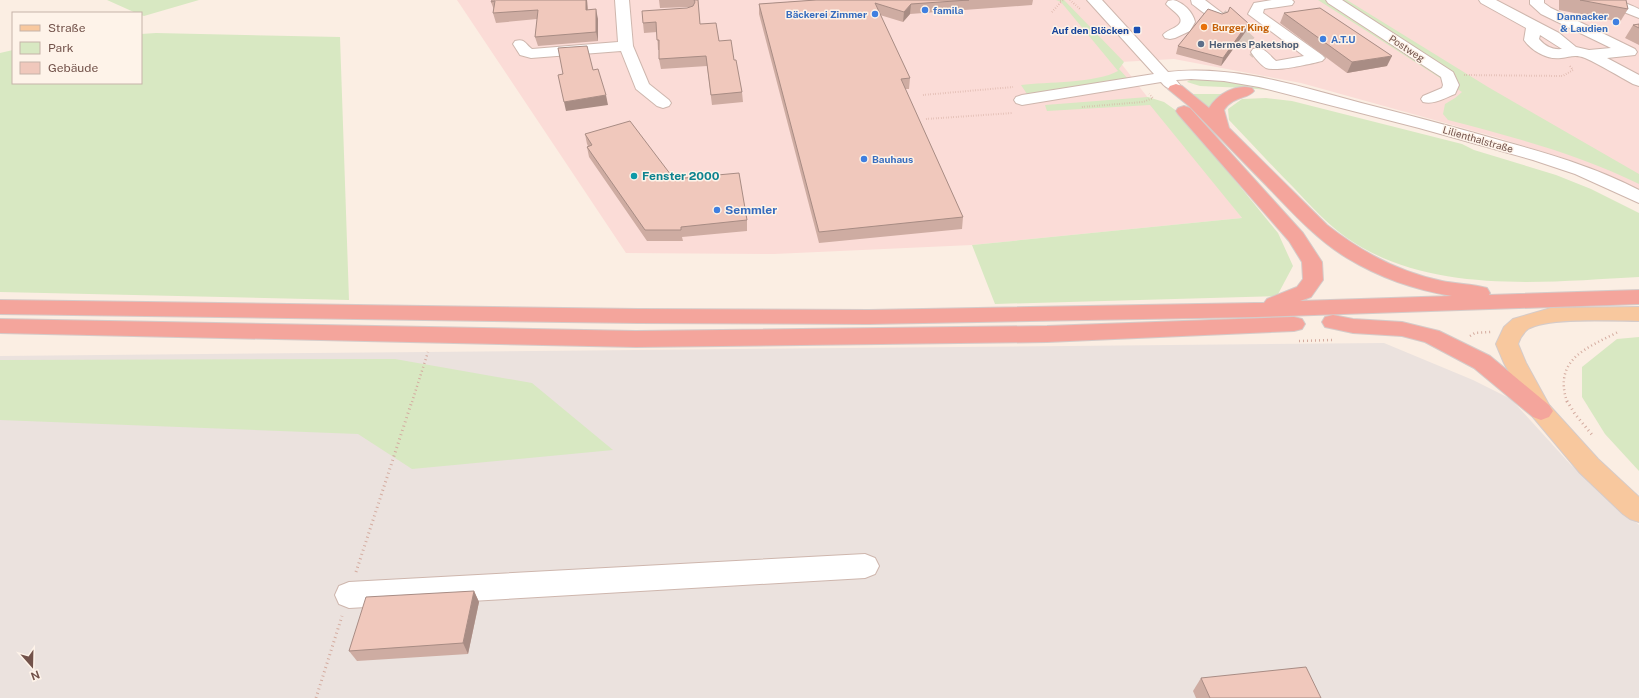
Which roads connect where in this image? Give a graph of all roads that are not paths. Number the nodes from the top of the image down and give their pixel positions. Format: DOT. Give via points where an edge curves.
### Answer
graph roads {
  1 [pos="622,0"];
  2 [pos="1333,0"];
  3 [pos="1486,0"];
  4 [pos="1537,0"];
  5 [pos="1606,0"];
  6 [pos="1096,1"];
  7 [pos="1197,2"];
  8 [pos="1287,2"];
  9 [pos="1173,4"];
  10 [pos="1639,14"];
  11 [pos="1219,16"];
  12 [pos="1170,35"];
  13 [pos="520,44"];
  14 [pos="626,46"];
  15 [pos="1258,52"];
  16 [pos="1635,52"];
  17 [pos="1589,54"];
  18 [pos="1164,77"];
  19 [pos="1639,81"];
  20 [pos="1311,88"];
  21 [pos="1176,89"];
  22 [pos="1246,91"];
  23 [pos="1429,99"];
  24 [pos="663,103"];
  25 [pos="1221,129"];
  26 [pos="1639,197"];
  27 [pos="1639,297"];
  28 [pos="0,307"];
  29 [pos="1548,308"];
  30 [pos="1255,310"];
  31 [pos="1639,314"];
  32 [pos="1333,322"];
  33 [pos="0,326"];
  34 [pos="1542,411"];
  35 [pos="1639,511"];
  36 [pos="865,566"];
  37 [pos="349,595"];
  1 -- 14 [label="street" via="631,15"];
  2 -- 23 [label="street, Postweg" via="1448,75 1451,84 1449,91"];
  3 -- 17 [label="street" via="1567,45 1564,52"];
  4 -- 16 [label="street" via="1537,4 1546,11"];
  5 -- 10 [label="street"];
  6 -- 18 [label="street"];
  7 -- 11 [label="street"];
  8 -- 15 [label="street" via="1259,6 1255,14 1317,58 1274,64"];
  9 -- 12 [label="street" via="1187,16 1188,22 1184,28"];
  13 -- 14 [label="street" via="525,52 531,54"];
  14 -- 24 [label="street" via="642,86"];
  16 -- 17 [label="street"];
  17 -- 19 [label="street"];
  18 -- 20 [label="street, Lilienthalstraße" via="1191,74 1224,76"];
  18 -- 21 [label="street"];
  18 -- 21 [label="street" via="1022,100"];
  20 -- 22 [label="street, Lilienthalstraße"];
  20 -- 26 [label="street, Lilienthalstraße" via="1539,156 1581,170"];
  21 -- 22 [label="street, Lilienthalstraße"];
  21 -- 25 [label="highway" via="1195,103"];
  21 -- 30 [label="highway" via="1176,102 1296,237 1312,262 1313,280 1304,292"];
  22 -- 25 [label="highway" via="1224,98 1220,103 1216,110"];
  25 -- 29 [label="highway" via="1314,224 1366,260 1434,286 1471,293 1515,295"];
  27 -- 29 [label="highway"];
  28 -- 30 [label="highway" via="861,317"];
  29 -- 30 [label="highway"];
  29 -- 31 [label="main road"];
  29 -- 32 [label="highway"];
  29 -- 34 [label="main road" via="1521,324 1512,332 1507,344 1514,363"];
  32 -- 33 [label="highway" via="1047,334 643,339"];
  32 -- 34 [label="highway" via="1402,329 1431,336 1482,362"];
  34 -- 35 [label="main road" via="1589,466"];
  36 -- 37 [label="street"];
}
